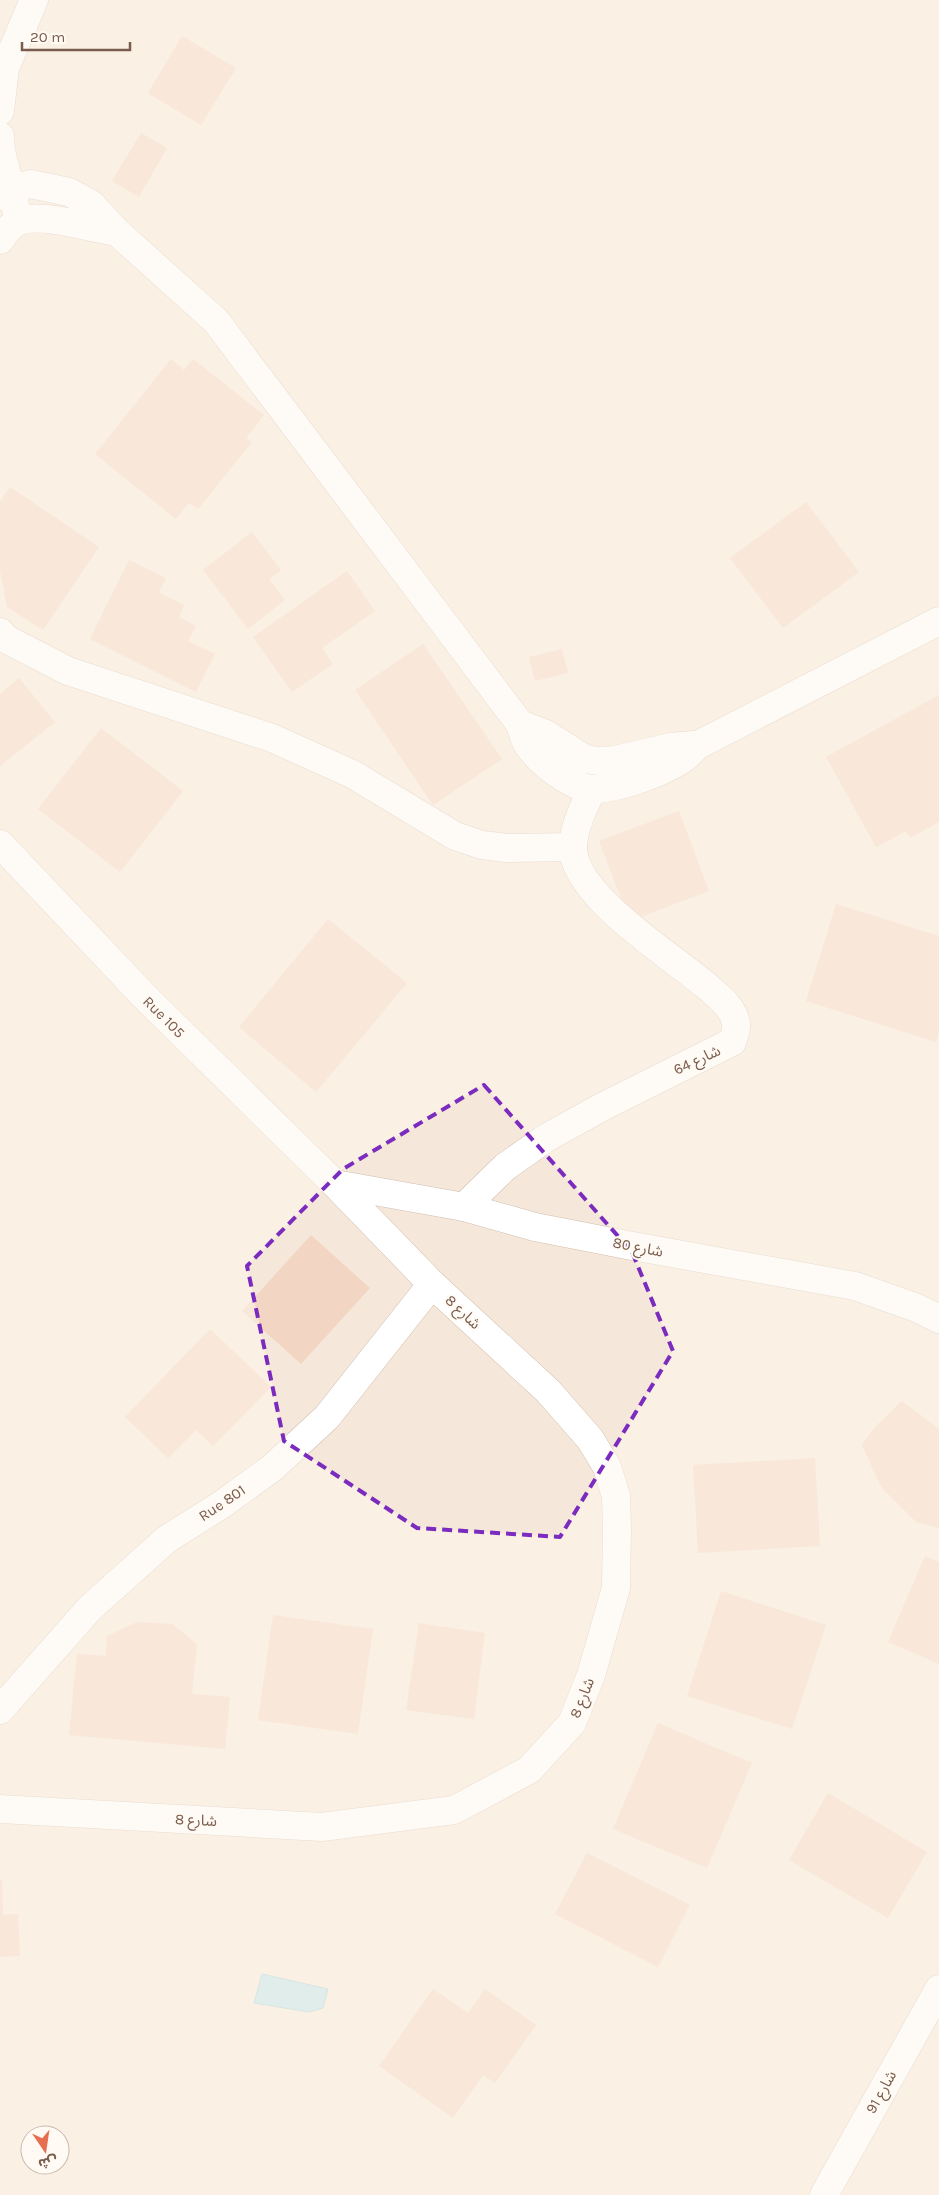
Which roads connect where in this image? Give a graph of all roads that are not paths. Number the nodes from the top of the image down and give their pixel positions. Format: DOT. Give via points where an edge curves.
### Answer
graph roads {
  1 [pos="34,0"];
  2 [pos="0,111"];
  3 [pos="0,136"];
  4 [pos="6,193"];
  5 [pos="19,221"];
  6 [pos="117,232"];
  7 [pos="0,240"];
  8 [pos="939,621"];
  9 [pos="0,632"];
  10 [pos="520,724"];
  11 [pos="698,745"];
  12 [pos="592,789"];
  13 [pos="0,844"];
  14 [pos="573,847"];
  15 [pos="335,1184"];
  16 [pos="464,1207"];
  17 [pos="432,1284"];
  18 [pos="939,1320"];
  19 [pos="0,1710"];
  20 [pos="0,1809"];
  21 [pos="939,1989"];
  22 [pos="824,2195"];
  1 -- 2 [label="street" via="5,68"];
  3 -- 4 [label="street"];
  4 -- 5 [label="street"];
  4 -- 6 [label="street" via="31,184 69,192 90,204"];
  5 -- 6 [label="street" via="36,218"];
  5 -- 7 [label="street"];
  6 -- 10 [label="street" via="216,321"];
  8 -- 11 [label="street"];
  9 -- 14 [label="street" via="6,639 68,671 272,738 352,774 455,836 482,845 507,848"];
  10 -- 11 [label="street" via="546,734 585,758 598,761"];
  10 -- 12 [label="street" via="527,745 550,767 569,782"];
  11 -- 12 [label="street" via="681,760 647,776 618,786"];
  12 -- 14 [label="street, شارع 64" via="578,821"];
  13 -- 15 [label="street, Rue 105" via="144,997"];
  14 -- 16 [label="street, شارع 64" via="578,872 593,892 727,1005 736,1024 732,1042 546,1138 505,1167"];
  15 -- 16 [label="street, شارع 80"];
  15 -- 17 [label="street, شارع 8"];
  16 -- 18 [label="street, شارع 80" via="535,1227 855,1286 917,1308"];
  17 -- 19 [label="street, Rue 801" via="327,1417 272,1468 160,1545 90,1608"];
  17 -- 20 [label="street, شارع 8" via="548,1391 590,1439 607,1467 616,1496 616,1588 591,1675 572,1723 529,1770 454,1810 322,1827"];
  21 -- 22 [label="street, شارع 91"];
}
